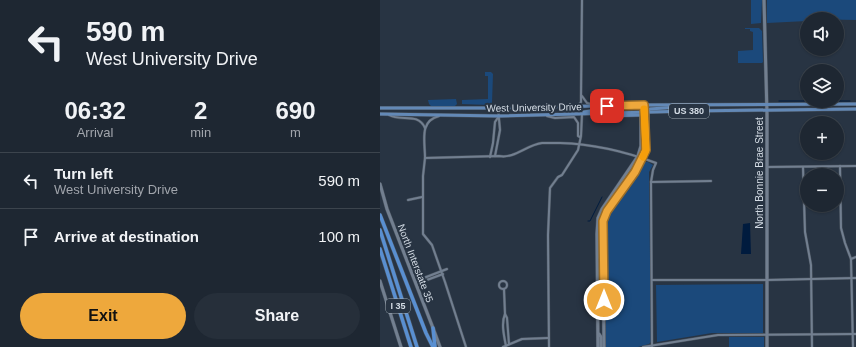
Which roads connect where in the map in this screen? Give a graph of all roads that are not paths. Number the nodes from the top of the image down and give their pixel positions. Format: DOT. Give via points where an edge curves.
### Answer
graph roads {
  1 [pos="582,0"];
  2 [pos="764,0"];
  3 [pos="582,96"];
  4 [pos="855,104"];
  5 [pos="644,105"];
  6 [pos="696,105"];
  7 [pos="766,105"];
  8 [pos="577,106"];
  9 [pos="597,106"];
  10 [pos="380,108"];
  11 [pos="498,108"];
  12 [pos="427,109"];
  13 [pos="767,110"];
  14 [pos="855,110"];
  15 [pos="646,113"];
  16 [pos="380,114"];
  17 [pos="388,114"];
  18 [pos="576,114"];
  19 [pos="582,114"];
  20 [pos="600,114"];
  21 [pos="427,115"];
  22 [pos="449,115"];
  23 [pos="542,115"];
  24 [pos="640,115"];
  25 [pos="499,116"];
  26 [pos="425,128"];
  27 [pos="580,137"];
  28 [pos="579,144"];
  29 [pos="495,156"];
  30 [pos="638,156"];
  31 [pos="490,157"];
  32 [pos="425,158"];
  33 [pos="643,158"];
  34 [pos="840,166"];
  35 [pos="856,166"];
  36 [pos="767,167"];
  37 [pos="803,167"];
  38 [pos="711,181"];
  39 [pos="651,182"];
  40 [pos="380,184"];
  41 [pos="423,196"];
  42 [pos="408,200"];
  43 [pos="380,215"];
  44 [pos="380,230"];
  45 [pos="600,234"];
  46 [pos="380,249"];
  47 [pos="380,254"];
  48 [pos="856,257"];
  49 [pos="852,259"];
  50 [pos="604,262"];
  51 [pos="385,265"];
  52 [pos="444,272"];
  53 [pos="852,278"];
  54 [pos="856,278"];
  55 [pos="811,279"];
  56 [pos="652,280"];
  57 [pos="767,280"];
  58 [pos="380,281"];
  59 [pos="415,283"];
  60 [pos="504,289"];
  61 [pos="598,298"];
  62 [pos="604,298"];
  63 [pos="433,328"];
  64 [pos="852,334"];
  65 [pos="856,334"];
  66 [pos="767,335"];
  67 [pos="812,335"];
  68 [pos="549,338"];
  69 [pos="506,346"];
  70 [pos="652,346"];
  71 [pos="401,347"];
  72 [pos="411,347"];
  73 [pos="417,347"];
  74 [pos="434,347"];
  75 [pos="440,347"];
  76 [pos="466,347"];
  77 [pos="549,347"];
  78 [pos="601,347"];
  79 [pos="643,347"];
  80 [pos="768,347"];
  81 [pos="812,347"];
  82 [pos="853,347"];
  1 -- 3 [label="street"];
  2 -- 7 [label="main road, North Bonnie Brae Street"];
  3 -- 8 [label="street"];
  3 -- 9 [label="street" via="587,103"];
  4 -- 7 [label="main road, West University Drive / US 380"];
  4 -- 14 [label="main road"];
  5 -- 6 [label="main road, West University Drive / US 380"];
  5 -- 9 [label="main road, West University Drive / US 380"];
  5 -- 15 [label="main road"];
  5 -- 18 [label="main road" via="639,108 603,108"];
  6 -- 7 [label="main road, West University Drive / US 380"];
  6 -- 15 [label="main road" via="650,109"];
  7 -- 13 [label="main road, North Bonnie Brae Street"];
  8 -- 9 [label="main road, West University Drive / US 380"];
  8 -- 11 [label="main road, West University Drive / US 380"];
  10 -- 12 [label="main road, West University Drive / US 380"];
  11 -- 12 [label="main road, West University Drive / US 380"];
  11 -- 25 [label="street"];
  12 -- 21 [label="main road"];
  13 -- 14 [label="main road, West University Drive / US 380"];
  13 -- 15 [label="main road, West University Drive / US 380"];
  13 -- 36 [label="main road, North Bonnie Brae Street"];
  15 -- 20 [label="main road, West University Drive / US 380"];
  15 -- 24 [label="main road"];
  15 -- 33 [label="main road" via="646,150"];
  16 -- 17 [label="main road, West University Drive / US 380"];
  17 -- 21 [label="main road, West University Drive / US 380"];
  17 -- 26 [label="street" via="394,118 416,118"];
  18 -- 19 [label="main road, West University Drive / US 380"];
  18 -- 23 [label="main road, West University Drive / US 380"];
  19 -- 20 [label="main road, West University Drive / US 380"];
  19 -- 27 [label="street"];
  20 -- 24 [label="main road"];
  21 -- 22 [label="main road, West University Drive / US 380"];
  22 -- 25 [label="main road, West University Drive / US 380"];
  22 -- 26 [label="street" via="429,120"];
  23 -- 25 [label="main road, West University Drive / US 380"];
  23 -- 27 [label="street" via="574,118 578,123"];
  24 -- 30 [label="main road" via="641,146"];
  25 -- 29 [label="street" via="500,130"];
  25 -- 31 [label="street" via="495,122"];
  26 -- 32 [label="street"];
  27 -- 28 [label="street"];
  28 -- 29 [label="street" via="542,143 512,156"];
  28 -- 30 [label="street"];
  28 -- 68 [label="street" via="562,175 550,188"];
  29 -- 31 [label="street"];
  30 -- 33 [label="street"];
  30 -- 61 [label="main road" via="598,218"];
  31 -- 32 [label="street"];
  32 -- 41 [label="street"];
  33 -- 39 [label="street" via="656,163"];
  33 -- 50 [label="main road" via="604,216"];
  34 -- 35 [label="street"];
  34 -- 37 [label="street"];
  34 -- 49 [label="street" via="841,224 843,238"];
  36 -- 37 [label="street"];
  36 -- 57 [label="main road, North Bonnie Brae Street"];
  37 -- 55 [label="street" via="805,232"];
  38 -- 39 [label="street"];
  39 -- 56 [label="street"];
  40 -- 59 [label="main road, North Interstate 35"];
  41 -- 42 [label="street"];
  41 -- 52 [label="street" via="423,234 432,245"];
  43 -- 74 [label="highway" via="424,328"];
  44 -- 73 [label="highway, I 35"];
  45 -- 50 [label="main road" via="600,258"];
  46 -- 51 [label="highway, I 35"];
  47 -- 51 [label="highway"];
  48 -- 49 [label="street"];
  49 -- 53 [label="street"];
  50 -- 62 [label="main road"];
  51 -- 72 [label="highway, I 35"];
  52 -- 59 [label="street"];
  52 -- 76 [label="street"];
  53 -- 54 [label="street"];
  53 -- 55 [label="street"];
  53 -- 64 [label="street"];
  55 -- 57 [label="street"];
  55 -- 67 [label="street"];
  56 -- 57 [label="street"];
  56 -- 70 [label="street"];
  57 -- 66 [label="main road, North Bonnie Brae Street"];
  58 -- 71 [label="main road"];
  59 -- 63 [label="main road, North Interstate 35"];
  60 -- 60 [label="street" via="507,286 505,280 499,282 499,287"];
  60 -- 69 [label="street" via="503,318"];
  61 -- 62 [label="main road"];
  61 -- 78 [label="main road" via="598,333 601,337"];
  62 -- 78 [label="main road"];
  63 -- 74 [label="highway"];
  63 -- 75 [label="main road, North Interstate 35"];
  64 -- 65 [label="street"];
  64 -- 67 [label="street"];
  64 -- 82 [label="street"];
  66 -- 67 [label="street"];
  66 -- 70 [label="street" via="712,336"];
  66 -- 80 [label="main road, North Bonnie Brae Street"];
  67 -- 81 [label="street"];
  68 -- 69 [label="street" via="518,340"];
  68 -- 77 [label="street"];
  70 -- 79 [label="street"];
}
